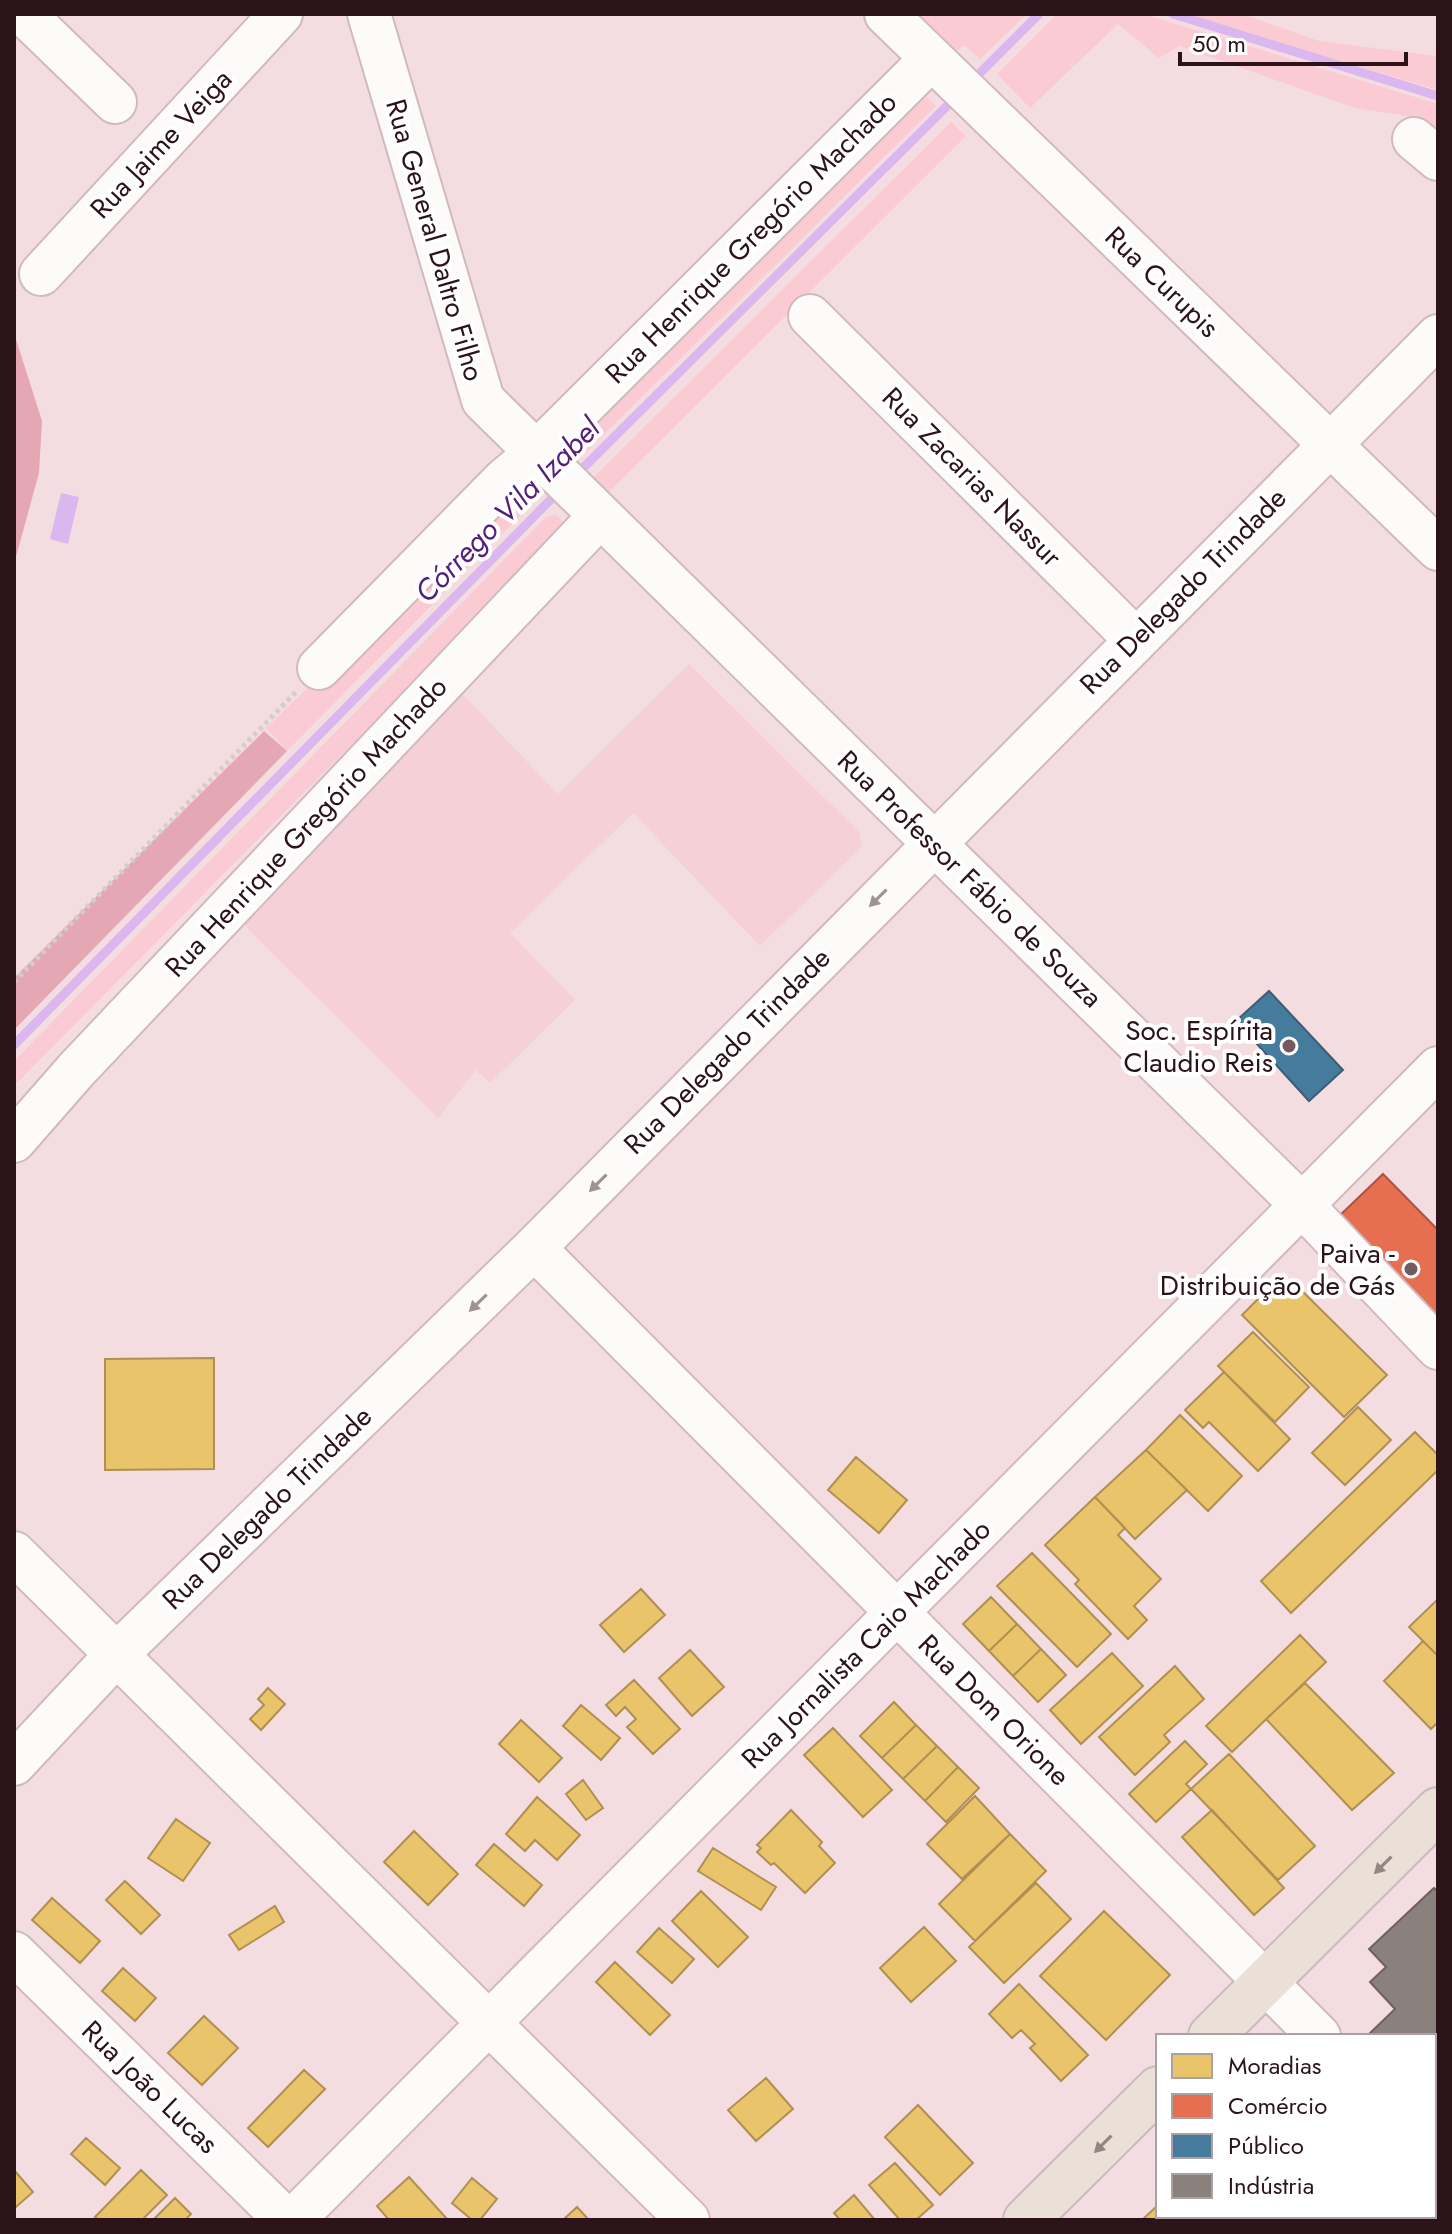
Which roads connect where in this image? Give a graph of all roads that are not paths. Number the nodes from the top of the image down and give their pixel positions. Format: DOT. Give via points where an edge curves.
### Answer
graph roads {
  1 [pos="24,14"];
  2 [pos="281,14"];
  3 [pos="369,14"];
  4 [pos="886,14"];
  5 [pos="937,64"];
  6 [pos="115,102"];
  7 [pos="41,274"];
  8 [pos="810,316"];
  9 [pos="1438,336"];
  10 [pos="1330,444"];
  11 [pos="566,482"];
  12 [pos="1438,549"];
  13 [pos="1135,639"];
  14 [pos="319,668"];
  15 [pos="933,843"];
  16 [pos="1438,1068"];
  17 [pos="14,1141"];
  18 [pos="1302,1205"];
  19 [pos="534,1248"];
  20 [pos="1438,1348"];
  21 [pos="14,1553"];
  22 [pos="897,1613"];
  23 [pos="116,1655"];
  24 [pos="14,1764"];
  25 [pos="1438,1810"];
  26 [pos="14,1953"];
  27 [pos="1265,1982"];
  28 [pos="489,2023"];
  29 [pos="1213,2034"];
  30 [pos="1317,2034"];
  31 [pos="1156,2091"];
  32 [pos="286,2220"];
  33 [pos="293,2220"];
  34 [pos="688,2220"];
  35 [pos="1026,2220"];
  1 -- 6 [label="street"];
  2 -- 7 [label="street, Rua Jaime Veiga"];
  3 -- 11 [label="street, Rua General Daltro Filho" via="483,400"];
  4 -- 5 [label="street, Rua Curupis"];
  5 -- 10 [label="street, Rua Curupis"];
  5 -- 11 [label="street, Rua Henrique Gregório Machado"];
  8 -- 13 [label="street, Rua Zacarias Nassur"];
  9 -- 10 [label="street, Rua Delegado Trindade"];
  10 -- 12 [label="street, Rua Curupis"];
  10 -- 13 [label="street, Rua Delegado Trindade"];
  11 -- 14 [label="street, Rua Henrique Gregório Machado" via="505,479"];
  11 -- 15 [label="street, Rua Professor Fábio de Souza"];
  11 -- 17 [label="street, Rua Henrique Gregório Machado"];
  13 -- 15 [label="street, Rua Delegado Trindade"];
  15 -- 18 [label="street, Rua Professor Fábio de Souza"];
  15 -- 19 [label="street, Rua Delegado Trindade, one-way"];
  16 -- 18 [label="street, Rua Jornalista Caio Machado"];
  18 -- 20 [label="street, Rua Professor Fábio de Souza"];
  18 -- 22 [label="street, Rua Jornalista Caio Machado"];
  19 -- 22 [label="street, Rua Dom Orione"];
  19 -- 23 [label="street, Rua Delegado Trindade, one-way"];
  21 -- 23 [label="street"];
  22 -- 27 [label="street, Rua Dom Orione"];
  22 -- 28 [label="street, Rua Jornalista Caio Machado"];
  23 -- 24 [label="street, Rua Delegado Trindade"];
  23 -- 28 [label="street"];
  25 -- 27 [label="main road, one-way"];
  26 -- 32 [label="street, Rua João Lucas"];
  27 -- 29 [label="main road"];
  27 -- 30 [label="street, Rua Dom Orione"];
  28 -- 33 [label="street, Rua Jornalista Caio Machado"];
  28 -- 34 [label="street"];
  31 -- 35 [label="main road, one-way"];
}
